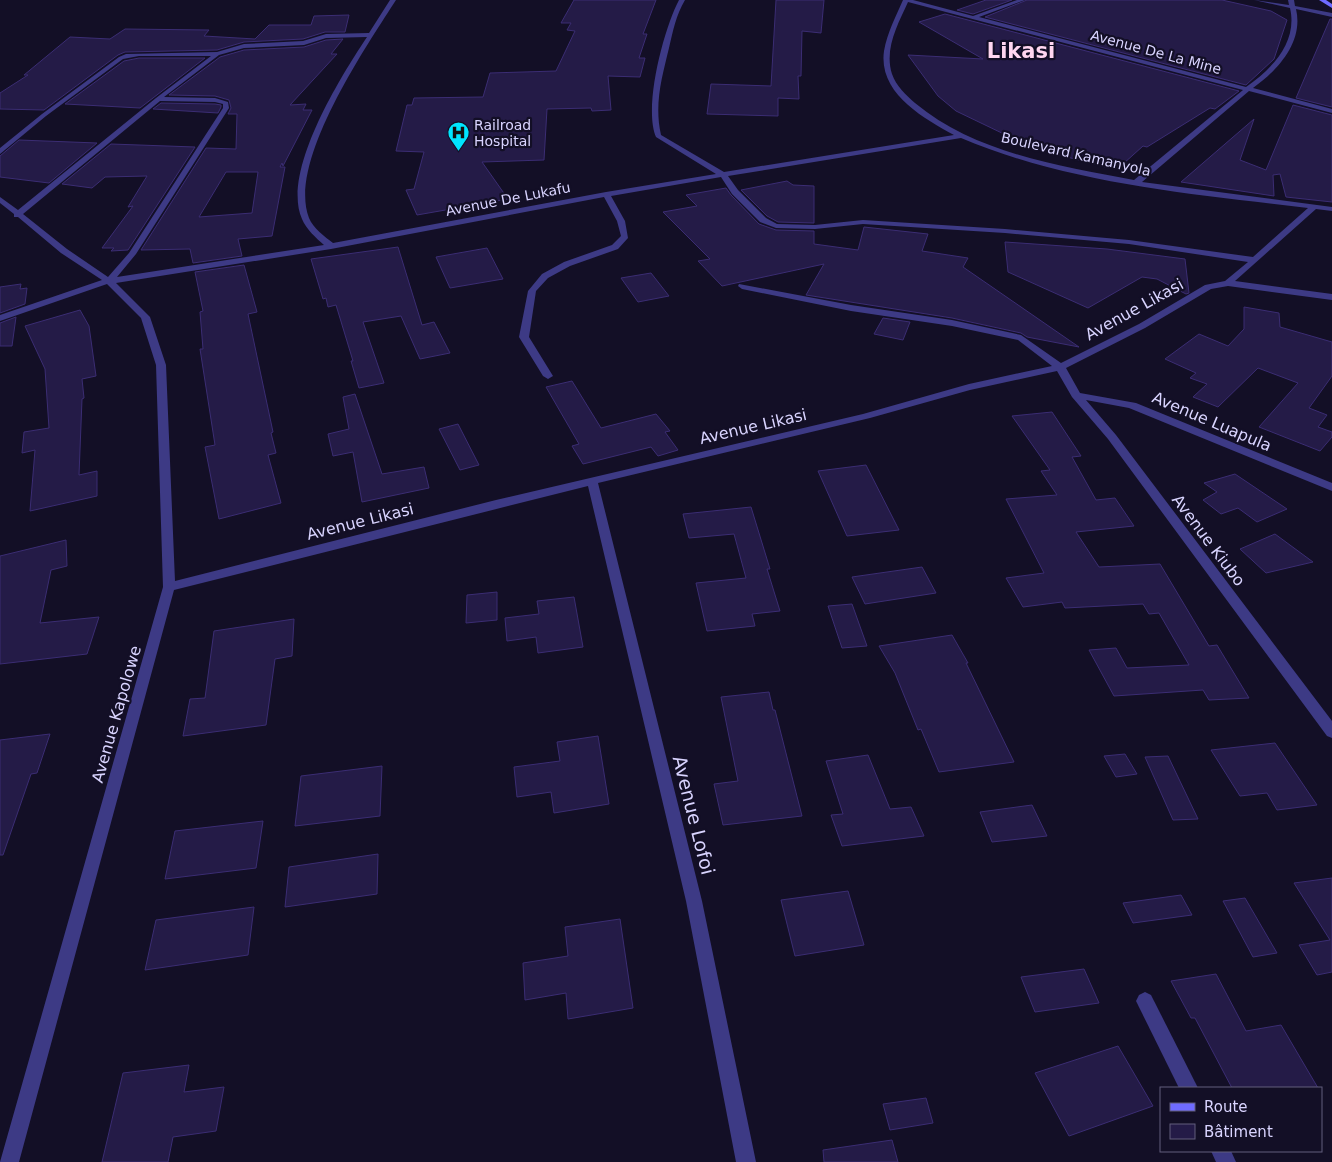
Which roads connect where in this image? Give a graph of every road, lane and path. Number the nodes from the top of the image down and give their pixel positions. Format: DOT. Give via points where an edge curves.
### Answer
graph roads {
  1 [pos="393,0"];
  2 [pos="682,0"];
  3 [pos="906,0"];
  4 [pos="1022,0"];
  5 [pos="1257,0"];
  6 [pos="1292,0"];
  7 [pos="1322,0"];
  8 [pos="1332,6"];
  9 [pos="1294,8"];
  10 [pos="1332,15"];
  11 [pos="974,16"];
  12 [pos="370,35"];
  13 [pos="217,54"];
  14 [pos="1246,90"];
  15 [pos="158,100"];
  16 [pos="1332,111"];
  17 [pos="961,136"];
  18 [pos="0,152"];
  19 [pos="723,175"];
  20 [pos="1136,183"];
  21 [pos="606,194"];
  22 [pos="0,199"];
  23 [pos="1314,207"];
  24 [pos="1332,209"];
  25 [pos="17,215"];
  26 [pos="331,246"];
  27 [pos="1253,260"];
  28 [pos="109,281"];
  29 [pos="1228,283"];
  30 [pos="742,286"];
  31 [pos="1332,297"];
  32 [pos="0,318"];
  33 [pos="1060,367"];
  34 [pos="548,376"];
  35 [pos="1076,395"];
  36 [pos="592,481"];
  37 [pos="1332,487"];
  38 [pos="169,587"];
  39 [pos="1332,732"];
  40 [pos="1145,1001"];
  41 [pos="1188,1087"];
  42 [pos="9,1162"];
  43 [pos="746,1162"];
  1 -- 12 [label="street"];
  2 -- 19 [label="street" via="674,17 657,82 654,124 658,136"];
  3 -- 11 [label="street, Avenue De La Mine"];
  3 -- 17 [label="street, Boulevard Kamanyola" via="887,50 888,73 898,91 918,110"];
  4 -- 11 [label="street"];
  5 -- 9 [label="street"];
  6 -- 9 [label="street"];
  7 -- 8 [label="main road"];
  9 -- 10 [label="street"];
  9 -- 14 [label="street" via="1295,29 1286,50 1262,80"];
  11 -- 14 [label="street, Avenue De La Mine"];
  12 -- 13 [label="street" via="326,36 304,43 244,46"];
  12 -- 26 [label="street" via="335,94 305,168 302,194 305,217"];
  13 -- 15 [label="street"];
  13 -- 18 [label="street" via="139,54 120,58"];
  14 -- 16 [label="street, Avenue De La Mine"];
  14 -- 20 [label="street"];
  15 -- 25 [label="street"];
  15 -- 28 [label="street" via="215,100 226,103 226,108 132,254"];
  17 -- 19 [label="street, Avenue De Lukafu"];
  17 -- 20 [label="street, Boulevard Kamanyola" via="1001,151"];
  19 -- 21 [label="street, Avenue De Lukafu"];
  19 -- 27 [label="street" via="763,220 776,226 816,227 863,222 1005,231 1129,242"];
  20 -- 23 [label="street, Boulevard Kamanyola"];
  21 -- 26 [label="street, Avenue De Lukafu"];
  21 -- 34 [label="street" via="621,221 625,236 615,247 545,276 532,291 524,337"];
  22 -- 25 [label="street, Avenue Kapolowe"];
  23 -- 24 [label="street, Boulevard Kamanyola"];
  23 -- 27 [label="street"];
  25 -- 28 [label="street, Avenue Kapolowe"];
  26 -- 28 [label="street, Avenue De Lukafu"];
  27 -- 29 [label="street"];
  28 -- 32 [label="street, Avenue De Lukafu"];
  28 -- 38 [label="street, Avenue Kapolowe" via="145,317 161,365"];
  29 -- 31 [label="street, Avenue Likasi"];
  29 -- 33 [label="street, Avenue Likasi" via="1208,286 1142,326"];
  30 -- 33 [label="street" via="1021,338"];
  33 -- 35 [label="street, Avenue Kiubo"];
  33 -- 36 [label="street, Avenue Likasi" via="970,386 866,416"];
  35 -- 37 [label="street, Avenue Luapula" via="1132,405"];
  35 -- 39 [label="street, Avenue Kiubo" via="1112,437"];
  36 -- 38 [label="street, Avenue Likasi"];
  36 -- 43 [label="street, Avenue Lofoi" via="694,901"];
  38 -- 42 [label="street, Avenue Kapolowe"];
  40 -- 41 [label="street"];
}
